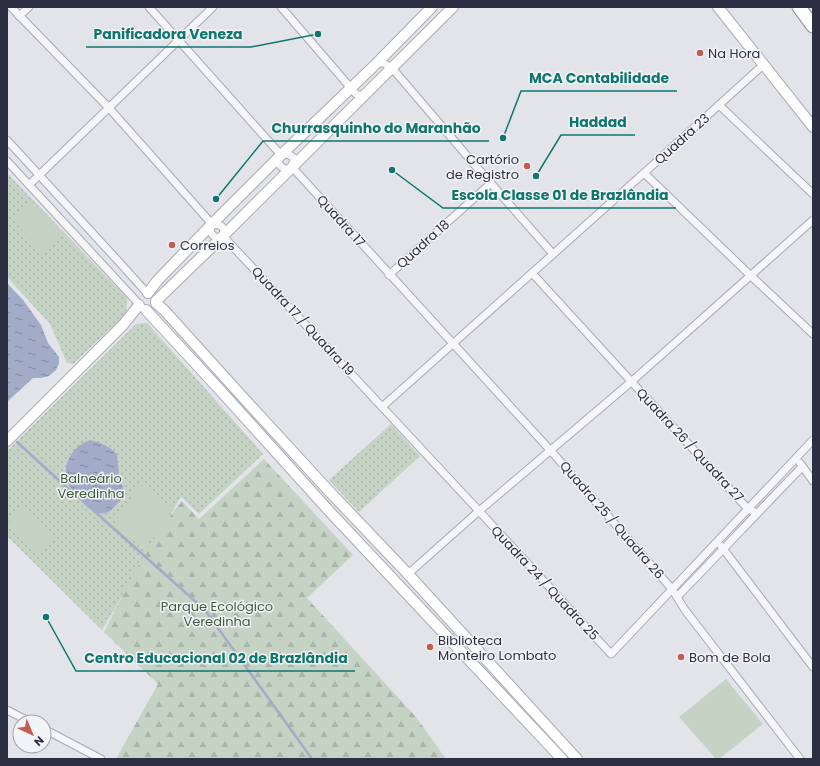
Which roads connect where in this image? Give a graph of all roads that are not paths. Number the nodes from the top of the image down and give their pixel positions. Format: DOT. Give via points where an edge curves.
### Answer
graph roads {
  1 [pos="11,7"];
  2 [pos="29,7"];
  3 [pos="149,7"];
  4 [pos="213,7"];
  5 [pos="280,7"];
  6 [pos="432,7"];
  7 [pos="453,7"];
  8 [pos="718,7"];
  9 [pos="799,7"];
  10 [pos="19,16"];
  11 [pos="813,26"];
  12 [pos="179,40"];
  13 [pos="378,62"];
  14 [pos="763,65"];
  15 [pos="392,68"];
  16 [pos="351,88"];
  17 [pos="364,96"];
  18 [pos="719,105"];
  19 [pos="109,108"];
  20 [pos="813,127"];
  21 [pos="7,140"];
  22 [pos="281,155"];
  23 [pos="7,161"];
  24 [pos="292,167"];
  25 [pos="644,173"];
  26 [pos="39,175"];
  27 [pos="491,183"];
  28 [pos="29,185"];
  29 [pos="813,194"];
  30 [pos="813,220"];
  31 [pos="82,222"];
  32 [pos="212,224"];
  33 [pos="72,231"];
  34 [pos="223,236"];
  35 [pos="553,254"];
  36 [pos="120,263"];
  37 [pos="110,272"];
  38 [pos="532,273"];
  39 [pos="389,274"];
  40 [pos="750,275"];
  41 [pos="147,293"];
  42 [pos="156,302"];
  43 [pos="142,307"];
  44 [pos="813,334"];
  45 [pos="453,344"];
  46 [pos="631,382"];
  47 [pos="239,393"];
  48 [pos="231,402"];
  49 [pos="382,407"];
  50 [pos="813,440"];
  51 [pos="7,441"];
  52 [pos="551,451"];
  53 [pos="796,459"];
  54 [pos="802,467"];
  55 [pos="813,481"];
  56 [pos="328,490"];
  57 [pos="319,499"];
  58 [pos="342,504"];
  59 [pos="748,509"];
  60 [pos="479,511"];
  61 [pos="331,513"];
  62 [pos="757,513"];
  63 [pos="718,541"];
  64 [pos="724,549"];
  65 [pos="408,574"];
  66 [pos="672,589"];
  67 [pos="677,597"];
  68 [pos="813,667"];
  69 [pos="52,733"];
  70 [pos="568,757"];
  71 [pos="101,759"];
  72 [pos="800,759"];
  1 -- 10 [label="street"];
  2 -- 10 [label="street"];
  3 -- 12 [label="street"];
  4 -- 12 [label="street"];
  5 -- 16 [label="street"];
  6 -- 13 [label="street"];
  7 -- 15 [label="street"];
  8 -- 14 [label="street"];
  9 -- 11 [label="highway"];
  10 -- 19 [label="street"];
  12 -- 19 [label="street"];
  12 -- 22 [label="street"];
  13 -- 15 [label="street"];
  13 -- 16 [label="street"];
  14 -- 18 [label="street, Quadra 23"];
  14 -- 20 [label="street"];
  15 -- 17 [label="street"];
  15 -- 27 [label="street"];
  16 -- 17 [label="street" via="359,96"];
  16 -- 22 [label="street"];
  17 -- 24 [label="street"];
  18 -- 25 [label="street, Quadra 23"];
  18 -- 29 [label="street"];
  19 -- 26 [label="street"];
  19 -- 32 [label="street"];
  21 -- 26 [label="street"];
  22 -- 24 [label="street" via="278,163 282,168 286,170"];
  22 -- 32 [label="street"];
  23 -- 28 [label="street"];
  24 -- 34 [label="street"];
  24 -- 39 [label="street, Quadra 17"];
  25 -- 35 [label="street, Quadra 23"];
  25 -- 40 [label="street"];
  26 -- 28 [label="street"];
  26 -- 31 [label="street"];
  27 -- 35 [label="street"];
  27 -- 39 [label="street, Quadra 18"];
  28 -- 33 [label="street"];
  30 -- 40 [label="street"];
  31 -- 33 [label="street" via="74,219 71,221 69,225"];
  31 -- 36 [label="street"];
  32 -- 34 [label="street, Quadra 17 / Quadra 19" via="211,234 216,238"];
  32 -- 41 [label="street"];
  33 -- 37 [label="street"];
  34 -- 42 [label="street"];
  34 -- 49 [label="street, Quadra 17 / Quadra 19"];
  35 -- 38 [label="street"];
  36 -- 37 [label="street" via="114,259 108,262"];
  36 -- 41 [label="street"];
  37 -- 43 [label="street"];
  38 -- 45 [label="street"];
  38 -- 46 [label="street, Quadra 26 / Quadra 27"];
  39 -- 45 [label="street, Quadra 17"];
  40 -- 44 [label="street"];
  40 -- 46 [label="street"];
  41 -- 42 [label="street" via="153,296"];
  41 -- 43 [label="street" via="140,296"];
  42 -- 43 [label="street" via="150,310"];
  42 -- 47 [label="street"];
  43 -- 48 [label="street"];
  43 -- 51 [label="street"];
  45 -- 49 [label="street"];
  45 -- 52 [label="street, Quadra 25 / Quadra 26"];
  46 -- 52 [label="street"];
  46 -- 59 [label="street, Quadra 26 / Quadra 27"];
  47 -- 48 [label="street" via="238,401"];
  47 -- 56 [label="street"];
  48 -- 57 [label="street"];
  49 -- 60 [label="street, Quadra 17 / Quadra 19"];
  50 -- 53 [label="street"];
  52 -- 60 [label="street"];
  52 -- 66 [label="street, Quadra 25 / Quadra 26"];
  53 -- 54 [label="street"];
  53 -- 59 [label="street"];
  54 -- 55 [label="street"];
  54 -- 62 [label="street"];
  56 -- 57 [label="street" via="325,497"];
  56 -- 58 [label="street"];
  57 -- 61 [label="street"];
  58 -- 61 [label="street" via="333,505"];
  58 -- 65 [label="street"];
  59 -- 62 [label="street"];
  59 -- 63 [label="street"];
  60 -- 65 [label="street"];
  60 -- 66 [label="street, Quadra 24 / Quadra 25" via="611,654"];
  61 -- 70 [label="street"];
  62 -- 64 [label="street"];
  63 -- 64 [label="street"];
  63 -- 66 [label="street"];
  64 -- 67 [label="street"];
  64 -- 68 [label="street"];
  65 -- 70 [label="street"];
  66 -- 67 [label="street, Quadra 25 / Quadra 26"];
  67 -- 72 [label="street, Quadra 25 / Quadra 26"];
  69 -- 71 [label="street"];
}
